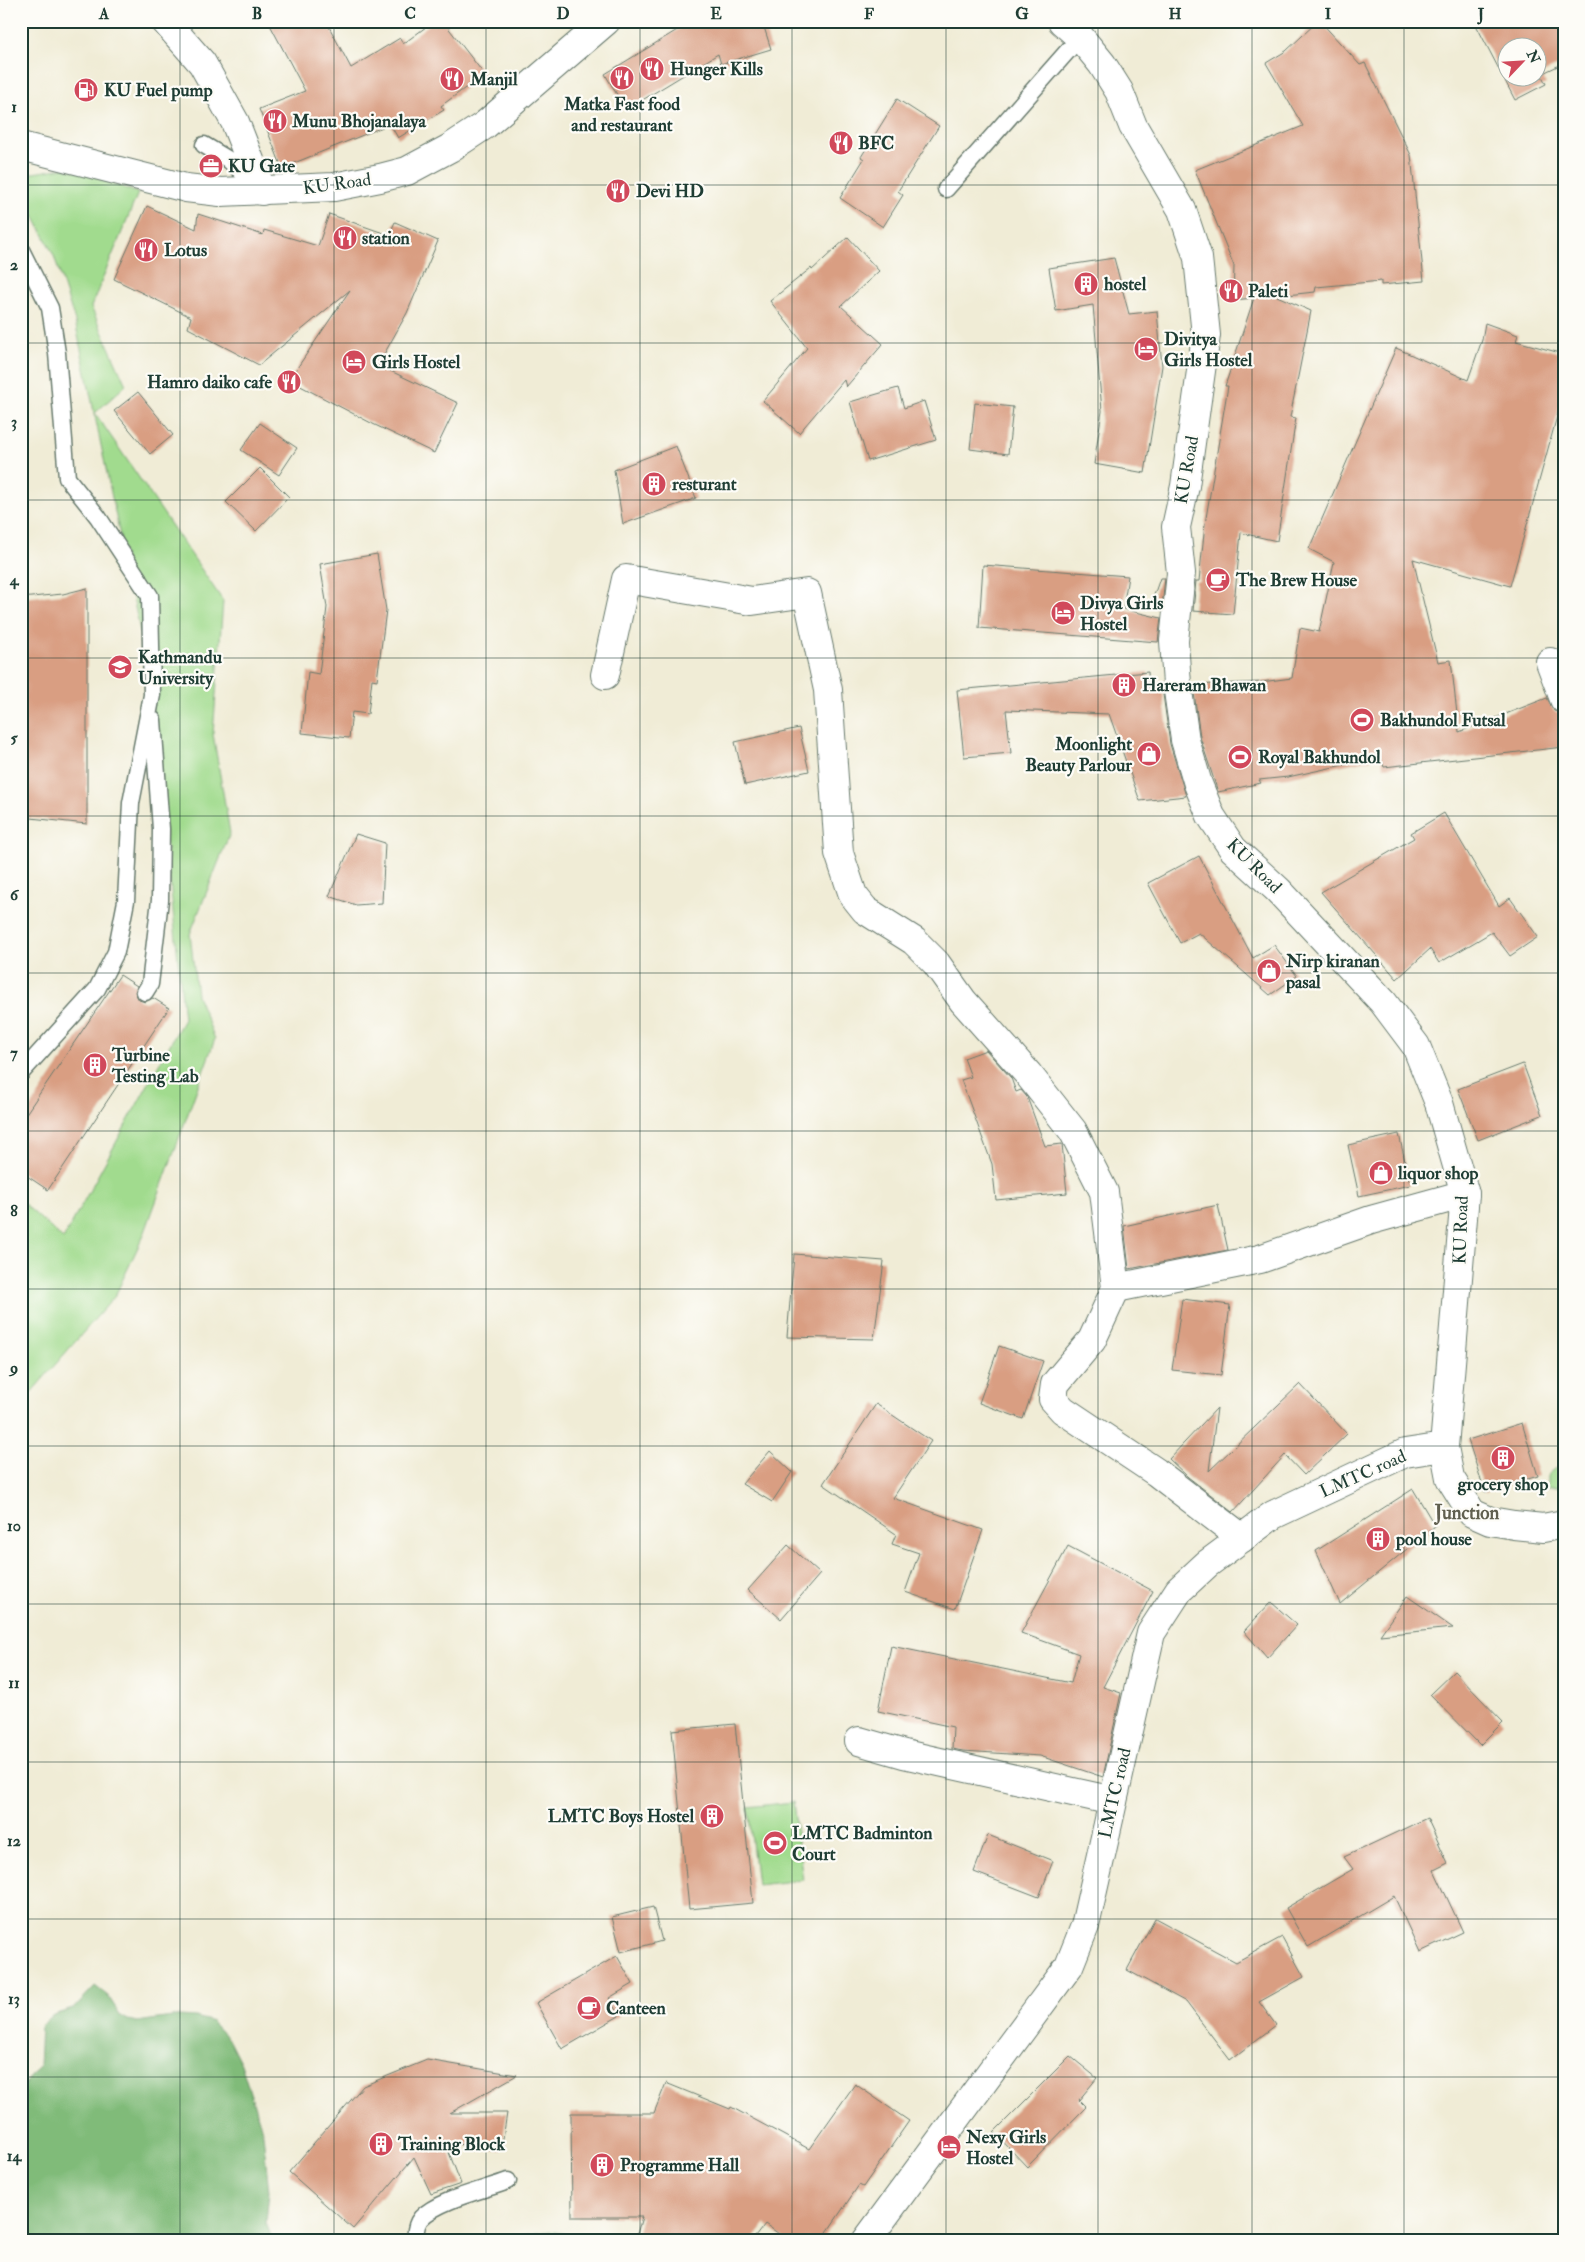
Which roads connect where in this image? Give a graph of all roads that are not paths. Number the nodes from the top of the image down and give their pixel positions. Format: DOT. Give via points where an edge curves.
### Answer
graph roads {
  1 [pos="165,21"];
  2 [pos="606,21"];
  3 [pos="1071,29"];
  4 [pos="204,145"];
  5 [pos="21,146"];
  6 [pos="946,189"];
  7 [pos="262,191"];
  8 [pos="21,250"];
  9 [pos="1550,662"];
  10 [pos="605,675"];
  11 [pos="152,695"];
  12 [pos="1564,699"];
  13 [pos="145,992"];
  14 [pos="21,1074"];
  15 [pos="1465,1194"];
  16 [pos="1116,1288"];
  17 [pos="1444,1447"];
  18 [pos="1564,1524"];
  19 [pos="1242,1538"];
  20 [pos="859,1741"];
  21 [pos="1113,1801"];
  22 [pos="508,2181"];
  23 [pos="416,2241"];
  24 [pos="866,2241"];
  1 -- 7 [label="street" via="202,63 235,122"];
  2 -- 7 [label="street, KU Road" via="485,125 407,171 334,187"];
  3 -- 6 [label="lane"];
  3 -- 15 [label="street, KU Road" via="1102,64 1120,91 1133,126 1182,210 1198,258 1206,335 1185,486 1176,527 1181,573 1174,641 1184,740 1198,784 1211,816 1233,849 1278,890 1344,960 1383,1002 1416,1046 1439,1103"];
  4 -- 7 [label="lane" via="229,160"];
  5 -- 7 [label="street, KU Road" via="186,188 220,192"];
  8 -- 11 [label="lane" via="50,308 57,352 67,478 98,517 150,596"];
  9 -- 12 [label="street"];
  10 -- 16 [label="street" via="626,578 752,601 808,593 828,690 838,853 853,895 865,910 914,941 936,963 963,1001 1073,1131 1104,1192"];
  11 -- 13 [label="lane" via="161,829 160,900 150,984"];
  11 -- 14 [label="lane" via="131,803 126,901 116,952 97,988"];
  15 -- 16 [label="street" via="1371,1220 1260,1259"];
  15 -- 17 [label="street, KU Road"];
  16 -- 19 [label="street" via="1092,1340 1055,1384 1053,1399 1063,1410 1156,1472"];
  17 -- 18 [label="street, KU Road" via="1450,1478 1472,1513 1490,1522 1514,1525 1543,1528"];
  17 -- 19 [label="street, LMTC road" via="1405,1453 1273,1515"];
  19 -- 21 [label="street, LMTC road" via="1179,1590 1151,1633"];
  20 -- 21 [label="street"];
  21 -- 24 [label="street, LMTC road" via="1085,1926 1069,1966"];
  22 -- 23 [label="lane" via="440,2205 421,2219 415,2231"];
}
